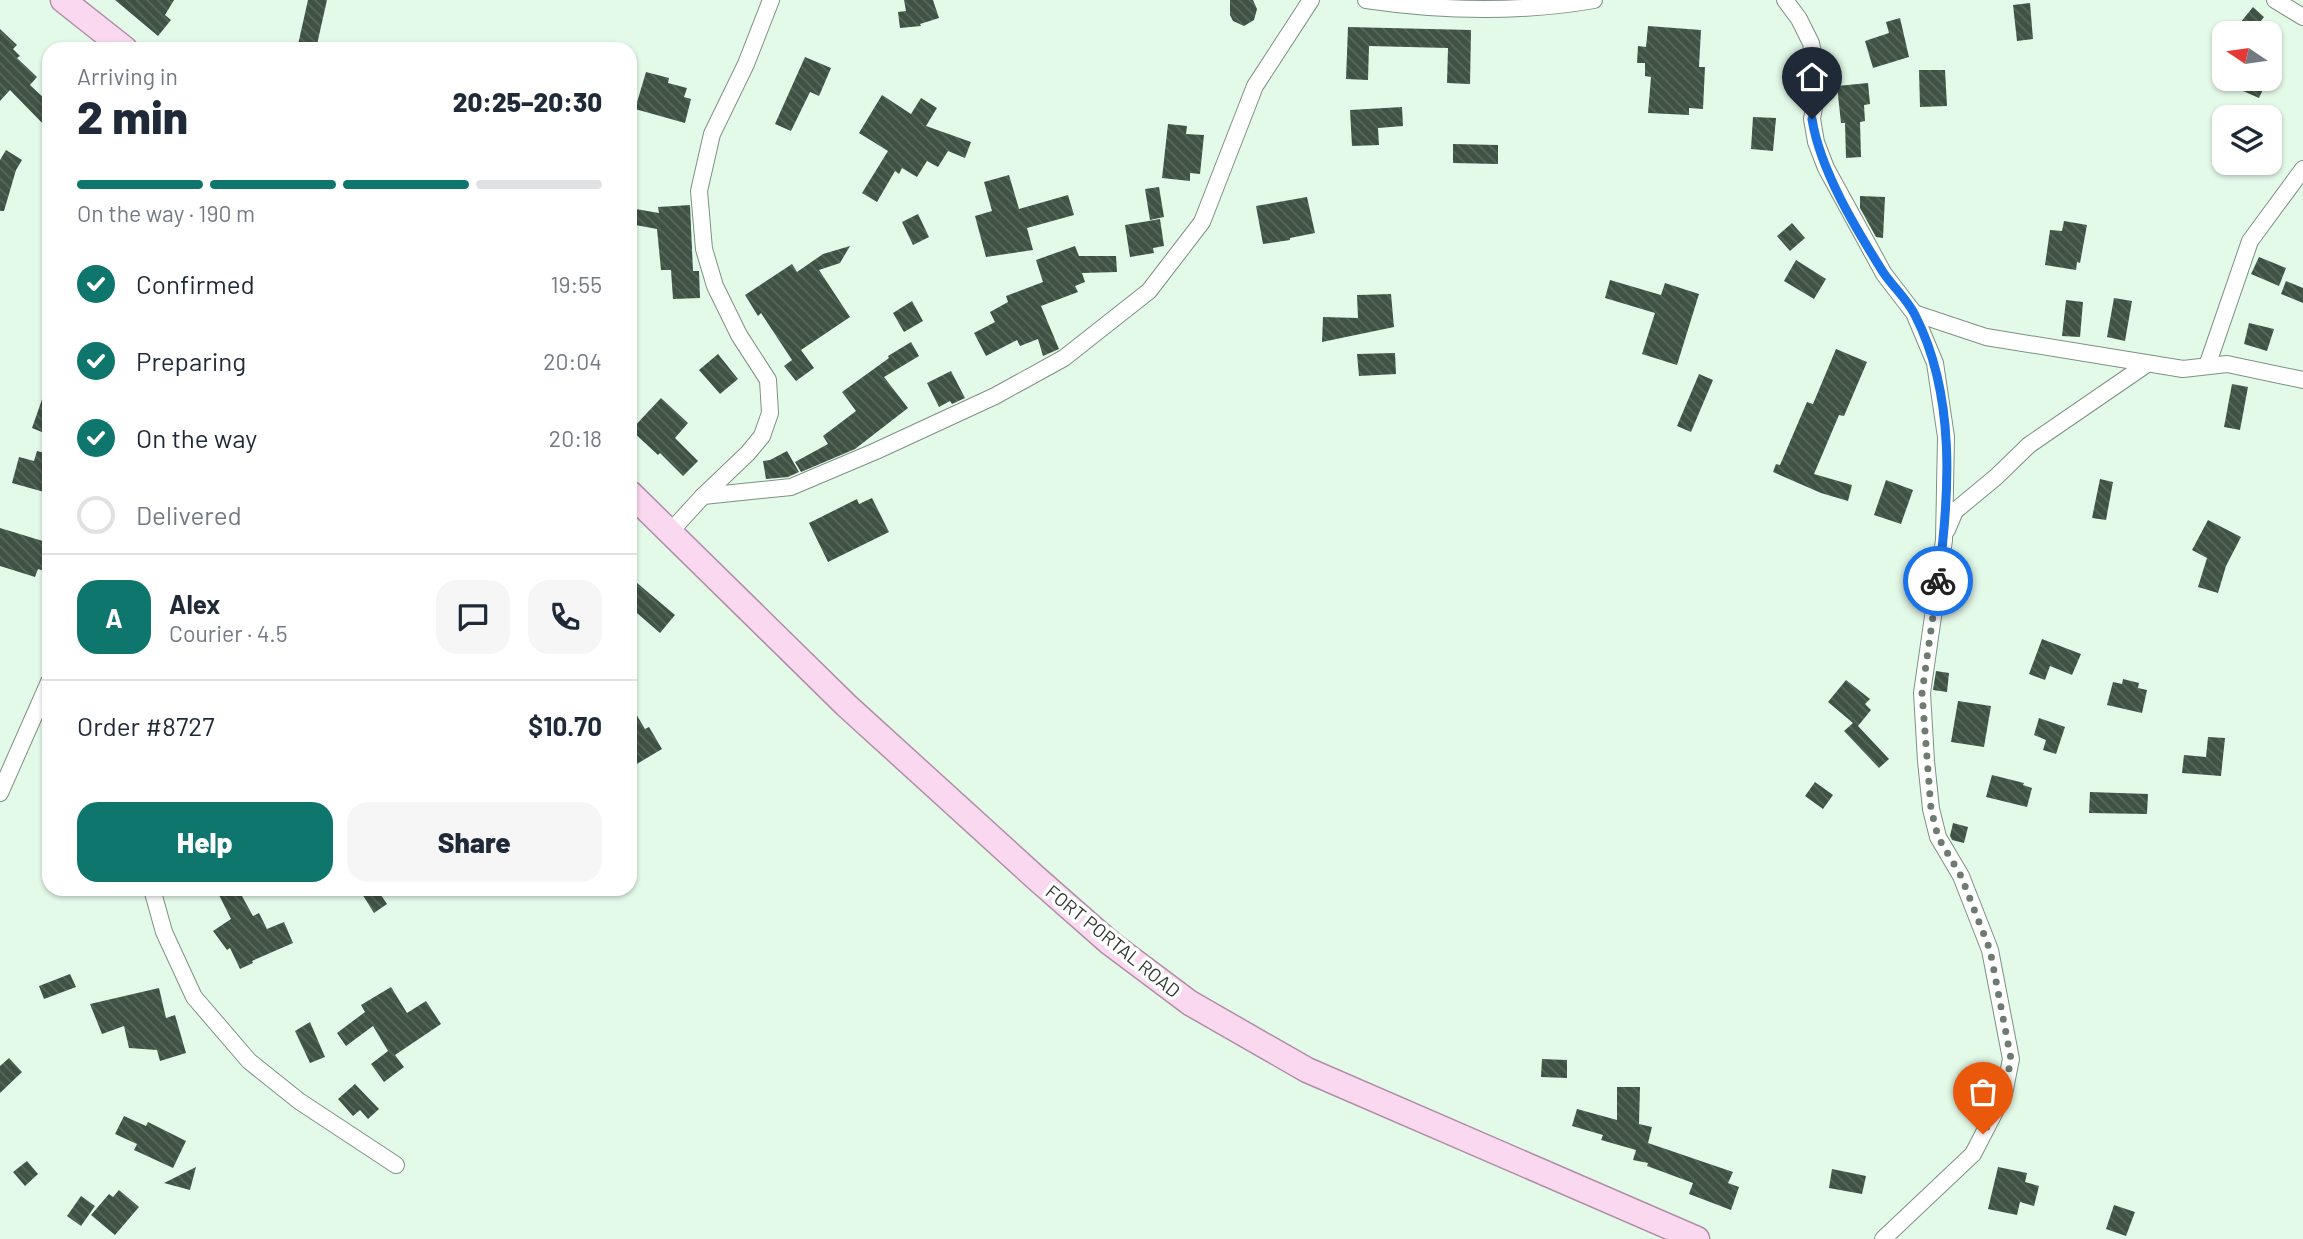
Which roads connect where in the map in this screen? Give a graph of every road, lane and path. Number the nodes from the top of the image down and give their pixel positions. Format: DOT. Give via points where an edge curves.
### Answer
graph roads {
  1 [pos="63,0"];
  2 [pos="771,0"];
  3 [pos="1311,0"];
  4 [pos="1366,0"];
  5 [pos="1594,0"];
  6 [pos="1785,0"];
  7 [pos="2275,0"];
  8 [pos="2303,17"];
  9 [pos="116,42"];
  10 [pos="2303,169"];
  11 [pos="1914,313"];
  12 [pos="2147,364"];
  13 [pos="2207,366"];
  14 [pos="2303,380"];
  15 [pos="703,496"];
  16 [pos="637,500"];
  17 [pos="670,532"];
  18 [pos="1944,540"];
  19 [pos="42,698"];
  20 [pos="0,793"];
  21 [pos="154,896"];
  22 [pos="396,1165"];
  23 [pos="1697,1239"];
  24 [pos="1883,1239"];
  1 -- 9 [label="main road"];
  2 -- 15 [label="street" via="712,134 699,191 704,250 715,286 768,380 770,413 762,436"];
  3 -- 15 [label="street" via="1255,86 1202,222 1149,290 1064,358 888,446 791,487"];
  4 -- 5 [label="street" via="1471,9"];
  6 -- 11 [label="street" via="1811,43 1816,68 1812,119 1826,168 1884,274"];
  7 -- 8 [label="street"];
  10 -- 13 [label="street" via="2250,241"];
  11 -- 12 [label="street" via="1986,337"];
  11 -- 18 [label="street" via="1935,363 1946,437"];
  12 -- 13 [label="street" via="2183,369"];
  12 -- 18 [label="street" via="2029,445 1955,511"];
  13 -- 14 [label="street" via="2227,364"];
  15 -- 17 [label="street"];
  16 -- 17 [label="main road, FORT PORTAL ROAD"];
  17 -- 23 [label="main road, FORT PORTAL ROAD" via="846,705 1035,877 1110,943 1190,1003 1307,1070"];
  18 -- 24 [label="street" via="1922,693 1931,809 1938,837 1961,876 1990,950 2011,1059 2004,1094 1973,1154"];
  19 -- 20 [label="street"];
  21 -- 22 [label="street" via="164,932 194,997 249,1061 299,1101"];
}
